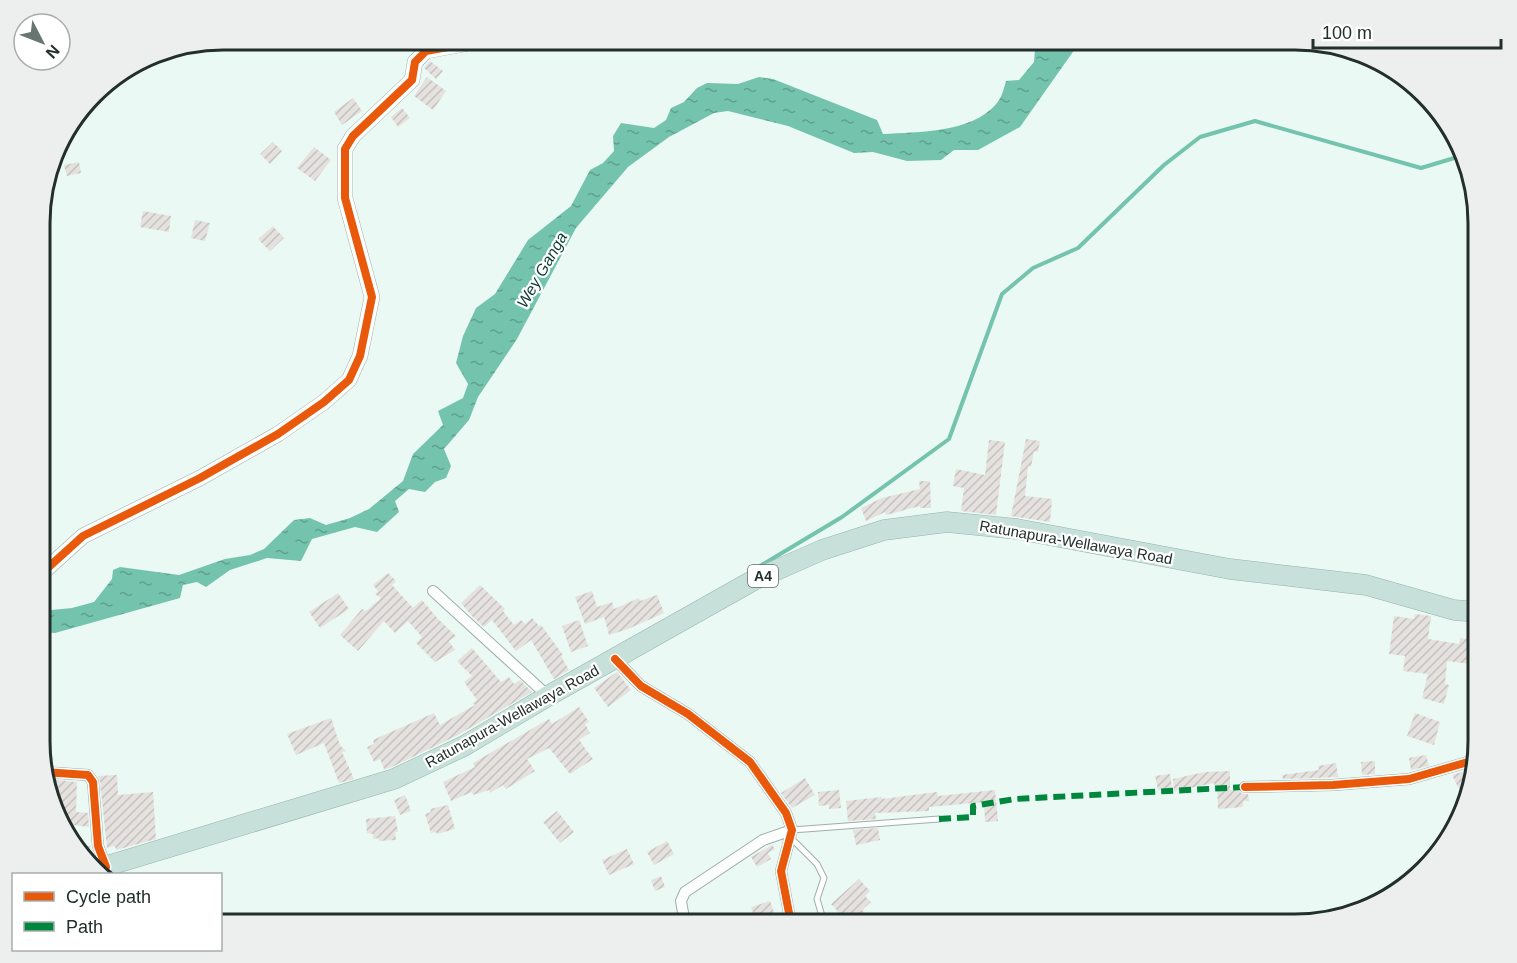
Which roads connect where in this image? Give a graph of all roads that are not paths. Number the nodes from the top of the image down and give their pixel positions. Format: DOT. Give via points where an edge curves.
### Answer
graph roads {
  1 [pos="437,49"];
  2 [pos="49,566"];
  3 [pos="433,591"];
  4 [pos="1467,611"];
  5 [pos="615,659"];
  6 [pos="548,696"];
  7 [pos="1466,763"];
  8 [pos="53,773"];
  9 [pos="1245,787"];
  10 [pos="939,819"];
  11 [pos="791,833"];
  12 [pos="100,863"];
  13 [pos="104,867"];
  14 [pos="789,913"];
  15 [pos="821,913"];
  16 [pos="683,914"];
  1 -- 2 [label="street" via="426,51 415,62 412,80 353,136 345,149 345,198 372,297 360,356 349,380 278,434 83,536"];
  3 -- 6 [label="street"];
  4 -- 5 [label="highway, Ratunapura-Wellawaya Road / A4" via="1366,585 1230,569 1017,529 947,522 884,530 822,550 754,579"];
  5 -- 6 [label="highway, Ratunapura-Wellawaya Road / A4"];
  5 -- 11 [label="street" via="641,686 688,714 750,762 786,813"];
  6 -- 13 [label="highway, Ratunapura-Wellawaya Road / A4" via="464,746 394,779"];
  7 -- 9 [label="street" via="1409,779"];
  8 -- 12 [label="street" via="88,775 93,782"];
  10 -- 11 [label="lane"];
  11 -- 14 [label="street" via="781,871"];
  11 -- 15 [label="lane" via="824,878 817,899"];
  11 -- 16 [label="street" via="763,840 685,892 681,901"];
}
